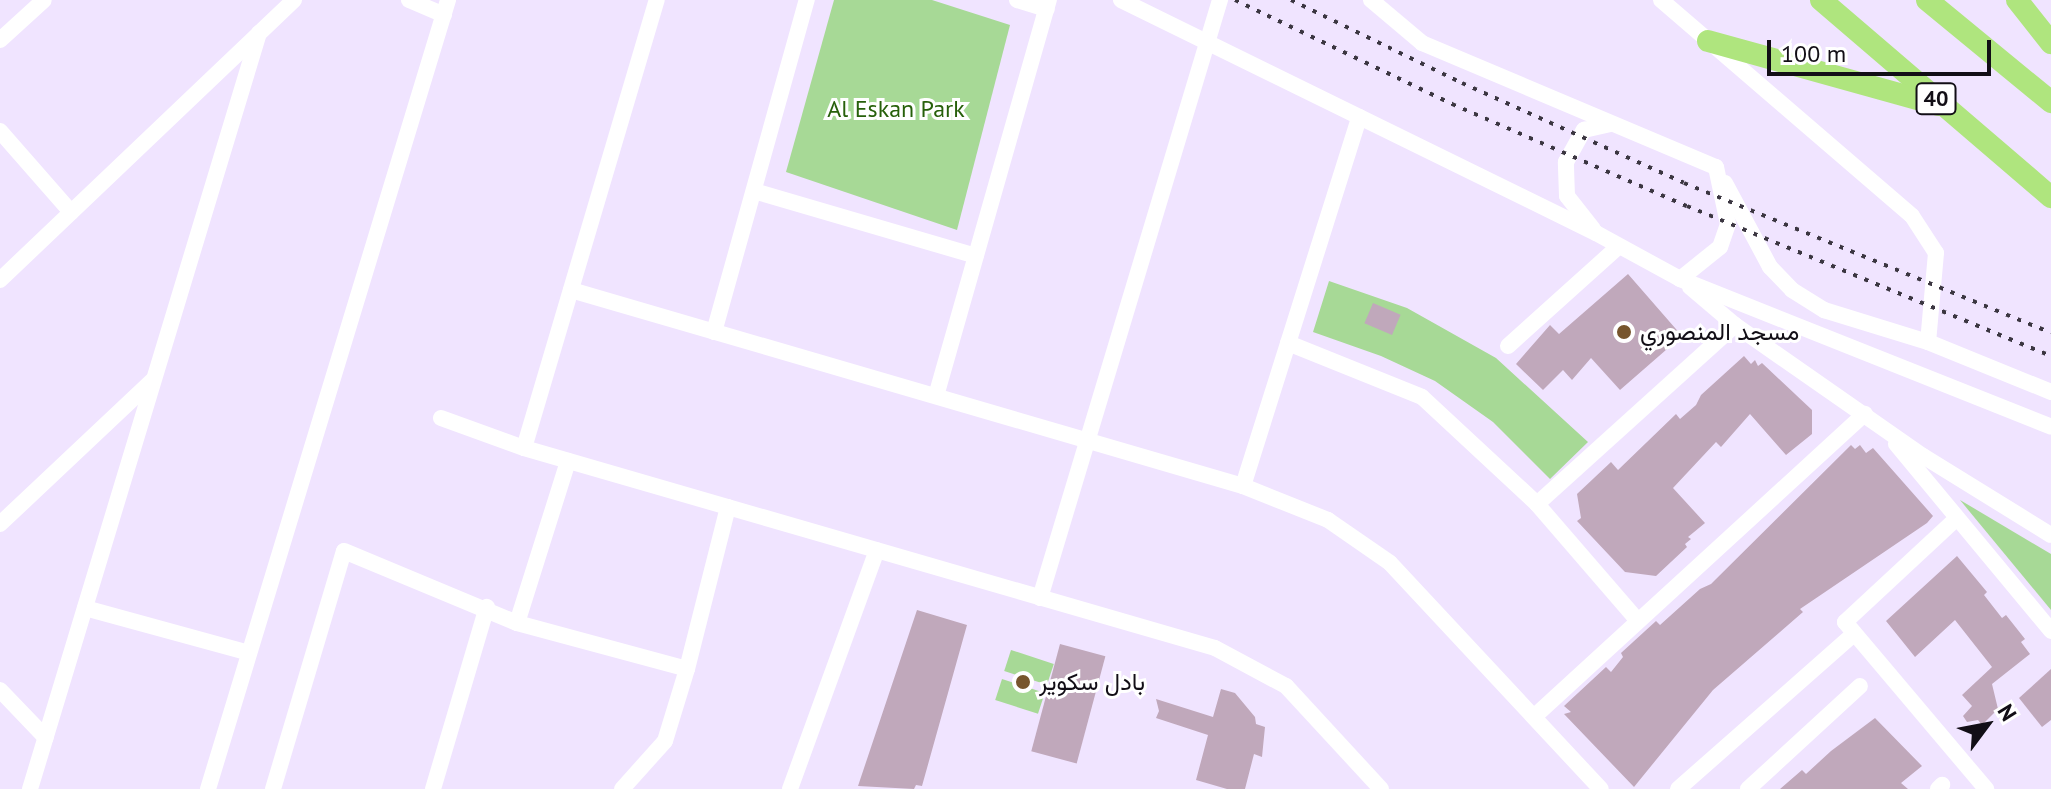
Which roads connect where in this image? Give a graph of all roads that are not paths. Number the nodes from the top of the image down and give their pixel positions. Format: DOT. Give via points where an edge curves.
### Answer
graph roads {
  1 [pos="44,0"];
  2 [pos="294,0"];
  3 [pos="409,0"];
  4 [pos="657,0"];
  5 [pos="807,0"];
  6 [pos="1017,0"];
  7 [pos="1121,0"];
  8 [pos="1220,0"];
  9 [pos="1371,0"];
  10 [pos="1661,0"];
  11 [pos="1821,0"];
  12 [pos="1927,0"];
  13 [pos="2017,0"];
  14 [pos="1048,4"];
  15 [pos="446,8"];
  16 [pos="259,33"];
  17 [pos="0,40"];
  18 [pos="1708,41"];
  19 [pos="1206,42"];
  20 [pos="2051,43"];
  21 [pos="2051,102"];
  22 [pos="1945,107"];
  23 [pos="1359,117"];
  24 [pos="1609,124"];
  25 [pos="0,131"];
  26 [pos="1716,167"];
  27 [pos="754,191"];
  28 [pos="2051,197"];
  29 [pos="71,212"];
  30 [pos="1596,233"];
  31 [pos="1619,246"];
  32 [pos="976,256"];
  33 [pos="1680,279"];
  34 [pos="0,280"];
  35 [pos="571,290"];
  36 [pos="1735,325"];
  37 [pos="714,332"];
  38 [pos="1928,342"];
  39 [pos="1288,343"];
  40 [pos="1508,346"];
  41 [pos="154,379"];
  42 [pos="2051,392"];
  43 [pos="936,396"];
  44 [pos="1865,414"];
  45 [pos="441,418"];
  46 [pos="1881,426"];
  47 [pos="2051,427"];
  48 [pos="1087,440"];
  49 [pos="524,448"];
  50 [pos="568,461"];
  51 [pos="1243,486"];
  52 [pos="1537,504"];
  53 [pos="728,507"];
  54 [pos="1957,518"];
  55 [pos="0,524"];
  56 [pos="2051,535"];
  57 [pos="877,550"];
  58 [pos="1040,598"];
  59 [pos="487,607"];
  60 [pos="85,608"];
  61 [pos="1637,620"];
  62 [pos="517,623"];
  63 [pos="2051,631"];
  64 [pos="1854,634"];
  65 [pos="249,653"];
  66 [pos="687,669"];
  67 [pos="1860,686"];
  68 [pos="0,690"];
  69 [pos="1536,715"];
  70 [pos="46,738"];
  71 [pos="30,789"];
  72 [pos="208,789"];
  73 [pos="273,789"];
  74 [pos="433,789"];
  75 [pos="622,789"];
  76 [pos="790,789"];
  77 [pos="1381,789"];
  78 [pos="1601,789"];
  79 [pos="1678,789"];
  80 [pos="1748,789"];
  81 [pos="1986,789"];
  1 -- 17 [label="street"];
  2 -- 16 [label="street"];
  3 -- 15 [label="street"];
  4 -- 35 [label="street"];
  5 -- 27 [label="street"];
  6 -- 14 [label="street"];
  7 -- 19 [label="street"];
  8 -- 19 [label="street"];
  9 -- 24 [label="street" via="1422,43"];
  10 -- 18 [label="street"];
  11 -- 22 [label="highway, 40"];
  12 -- 21 [label="highway"];
  13 -- 20 [label="highway"];
  14 -- 32 [label="street"];
  15 -- 65 [label="street"];
  16 -- 29 [label="street"];
  16 -- 41 [label="street"];
  18 -- 22 [label="highway"];
  18 -- 38 [label="street" via="1912,216 1936,253"];
  19 -- 23 [label="street"];
  19 -- 48 [label="street"];
  22 -- 28 [label="highway, 40"];
  23 -- 30 [label="street"];
  23 -- 39 [label="street"];
  24 -- 26 [label="street"];
  24 -- 30 [label="street" via="1584,130 1566,162 1567,196"];
  25 -- 29 [label="street"];
  26 -- 33 [label="street" via="1728,224 1720,247"];
  26 -- 38 [label="street" via="1770,267 1792,290 1824,310"];
  27 -- 32 [label="street"];
  27 -- 37 [label="street"];
  29 -- 34 [label="street"];
  30 -- 31 [label="street"];
  31 -- 33 [label="street"];
  31 -- 40 [label="street"];
  32 -- 43 [label="street"];
  33 -- 36 [label="street"];
  33 -- 47 [label="street"];
  35 -- 37 [label="street"];
  35 -- 49 [label="street"];
  36 -- 44 [label="street"];
  36 -- 52 [label="street"];
  37 -- 43 [label="street"];
  38 -- 42 [label="street"];
  39 -- 51 [label="street"];
  39 -- 52 [label="street" via="1422,397"];
  41 -- 55 [label="street"];
  41 -- 60 [label="street"];
  43 -- 48 [label="street"];
  44 -- 46 [label="street"];
  44 -- 61 [label="street"];
  45 -- 49 [label="street"];
  46 -- 54 [label="street"];
  46 -- 56 [label="street"];
  48 -- 51 [label="street"];
  48 -- 58 [label="street"];
  49 -- 50 [label="street"];
  50 -- 53 [label="street"];
  50 -- 62 [label="street"];
  51 -- 69 [label="street" via="1328,520 1390,563"];
  52 -- 61 [label="street"];
  53 -- 57 [label="street"];
  53 -- 66 [label="street"];
  54 -- 63 [label="street"];
  54 -- 64 [label="street" via="1845,622"];
  57 -- 58 [label="street"];
  57 -- 76 [label="street"];
  58 -- 77 [label="street" via="1215,648 1286,686"];
  59 -- 62 [label="street"];
  59 -- 73 [label="street" via="344,551"];
  59 -- 74 [label="street"];
  60 -- 65 [label="street"];
  60 -- 70 [label="street"];
  61 -- 69 [label="street"];
  62 -- 66 [label="street"];
  64 -- 79 [label="street"];
  64 -- 81 [label="street"];
  65 -- 72 [label="street"];
  66 -- 75 [label="street" via="665,741"];
  67 -- 80 [label="street"];
  68 -- 70 [label="street"];
  69 -- 78 [label="street"];
  70 -- 71 [label="street"];
}
